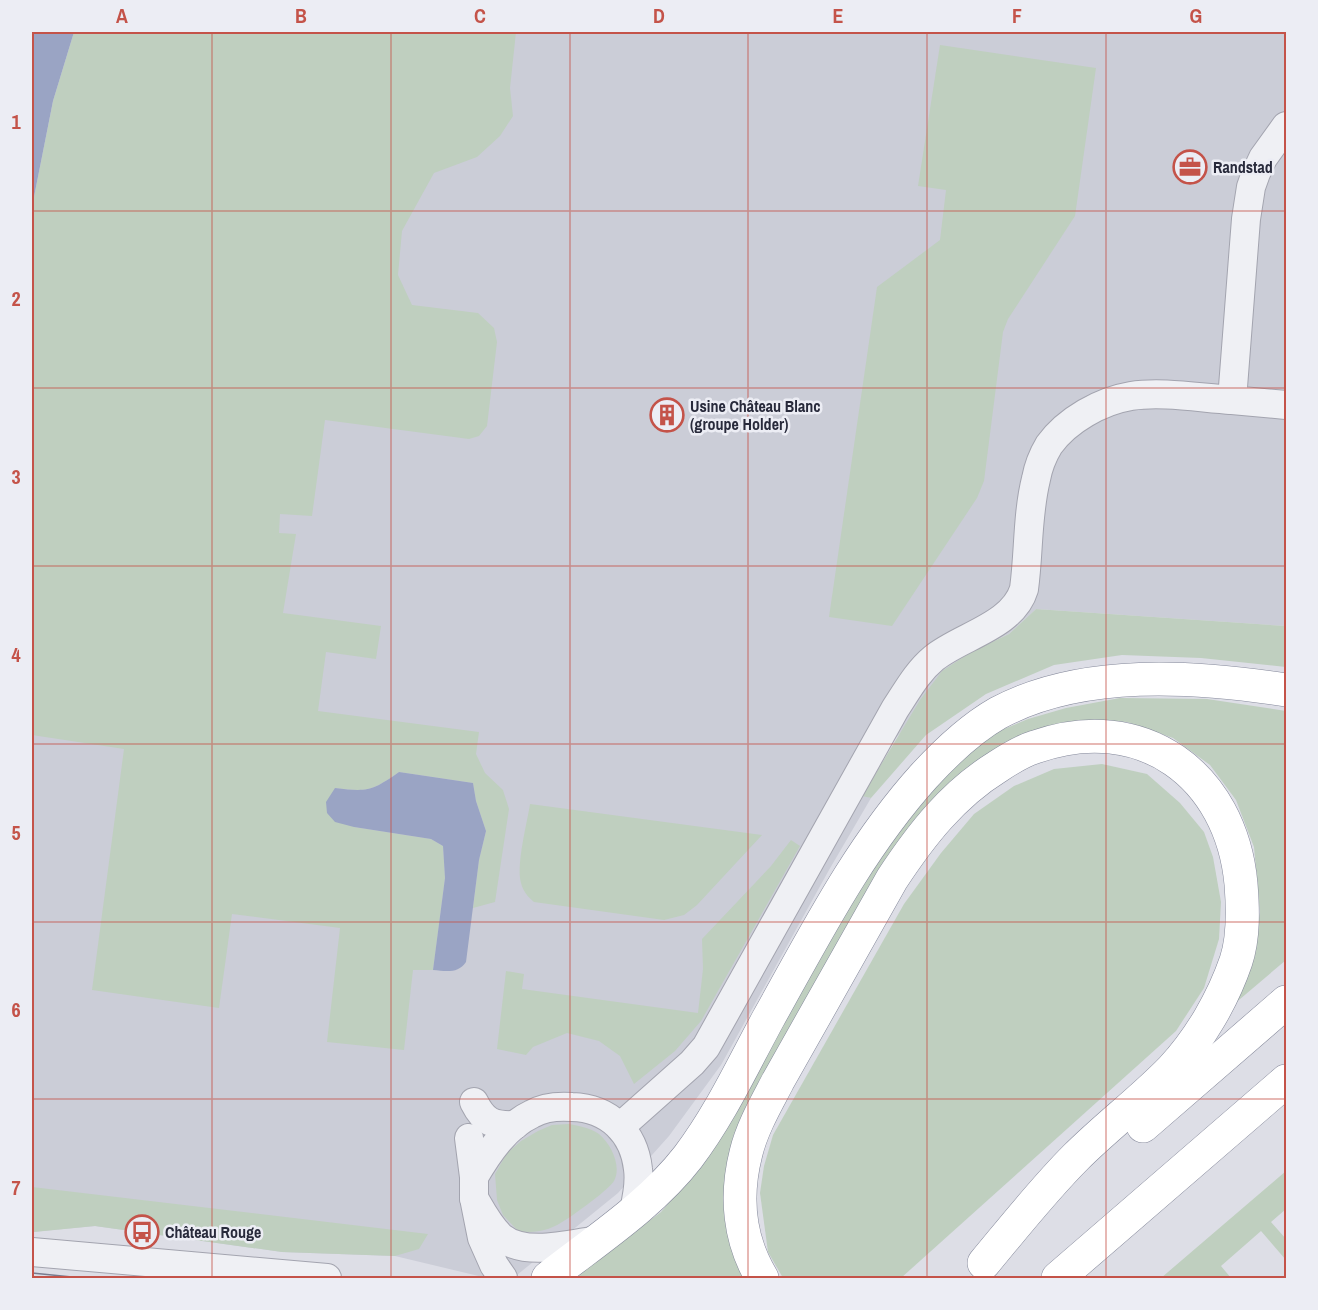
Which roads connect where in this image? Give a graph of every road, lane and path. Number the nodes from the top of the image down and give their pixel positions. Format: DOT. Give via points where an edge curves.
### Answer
graph roads {
  1 [pos="1287,126"];
  2 [pos="1232,400"];
  3 [pos="1287,405"];
  4 [pos="1287,690"];
  5 [pos="1287,1002"];
  6 [pos="1287,1081"];
  7 [pos="474,1102"];
  8 [pos="515,1125"];
  9 [pos="620,1127"];
  10 [pos="469,1138"];
  11 [pos="474,1188"];
  12 [pos="634,1210"];
  13 [pos="598,1240"];
  14 [pos="32,1252"];
  15 [pos="975,1271"];
  16 [pos="327,1278"];
  17 [pos="503,1278"];
  18 [pos="548,1278"];
  19 [pos="762,1278"];
  20 [pos="1058,1278"];
  1 -- 2 [label="street" via="1263,158 1251,187"];
  2 -- 3 [label="street"];
  2 -- 9 [label="street" via="1159,394 1124,398 1081,417 1050,445 1041,461 1032,498 1024,589 1019,601 1002,618 942,652 917,676 706,1047"];
  4 -- 12 [label="highway" via="1194,680 1086,684 1020,703 964,737 904,798 880,830 833,904 701,1137 678,1169"];
  5 -- 15 [label="highway"];
  6 -- 20 [label="highway"];
  7 -- 8 [label="street" via="490,1123"];
  8 -- 9 [label="street" via="533,1113 566,1106 598,1111"];
  8 -- 11 [label="street" via="493,1148"];
  9 -- 12 [label="street" via="638,1169"];
  10 -- 11 [label="street"];
  11 -- 13 [label="street" via="486,1218 508,1242 529,1248"];
  11 -- 17 [label="street" via="482,1238"];
  12 -- 13 [label="highway"];
  13 -- 18 [label="highway"];
  14 -- 16 [label="street"];
  15 -- 19 [label="highway" via="1075,1158 1179,1061 1211,1014 1236,959 1242,931 1242,890 1234,844 1213,799 1199,781 1166,754 1146,745 1091,737 1066,738 1033,747 966,789 908,854 783,1072 746,1152 740,1184 741,1218 747,1249"];
}
